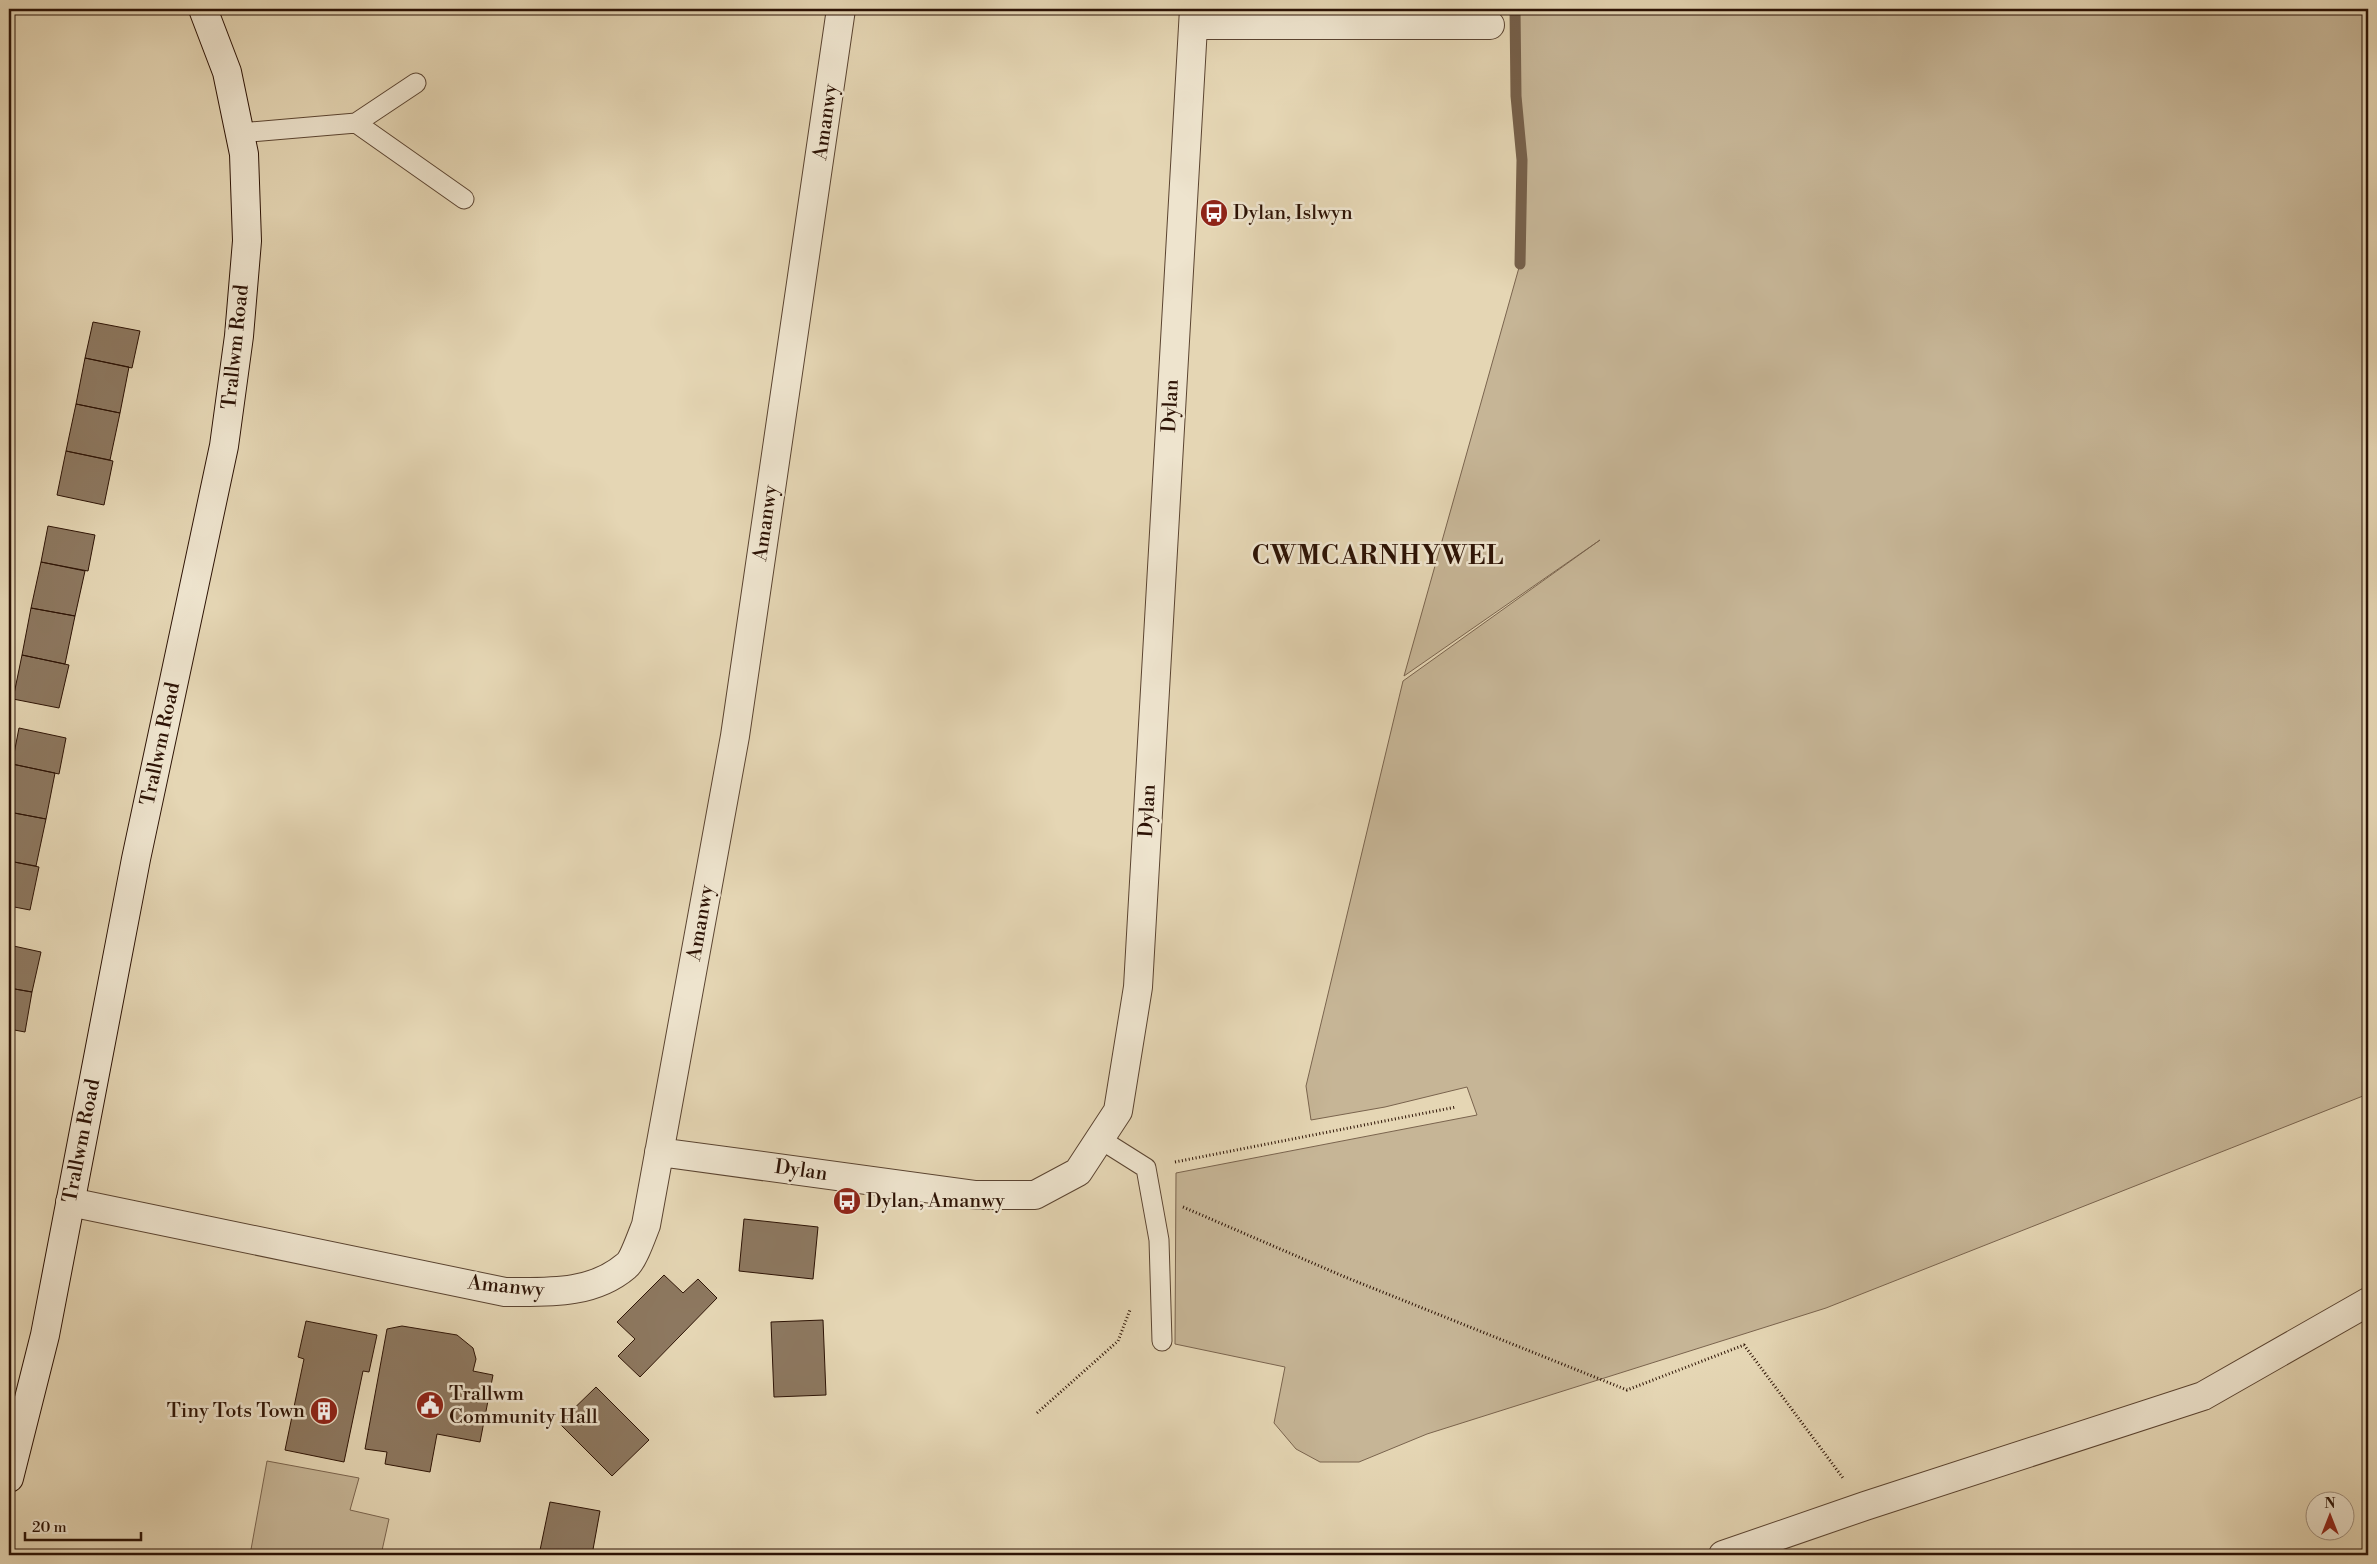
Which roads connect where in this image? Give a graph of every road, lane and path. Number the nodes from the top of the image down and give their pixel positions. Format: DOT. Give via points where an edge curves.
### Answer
graph roads {
  1 [pos="203,9"];
  2 [pos="841,9"];
  3 [pos="1194,17"];
  4 [pos="1490,25"];
  5 [pos="416,83"];
  6 [pos="356,123"];
  7 [pos="240,133"];
  8 [pos="464,199"];
  9 [pos="1456,1107"];
  10 [pos="1100,1139"];
  11 [pos="659,1152"];
  12 [pos="1146,1168"];
  13 [pos="1150,1193"];
  14 [pos="70,1202"];
  15 [pos="2368,1302"];
  16 [pos="1131,1306"];
  17 [pos="1162,1341"];
  18 [pos="1037,1413"];
  19 [pos="9,1473"];
  20 [pos="1865,1506"];
  21 [pos="1723,1555"];
  1 -- 7 [label="street, Trallwm Road" via="227,72"];
  2 -- 11 [label="street, Amanwy" via="735,736"];
  3 -- 4 [label="street"];
  3 -- 10 [label="street, Dylan" via="1138,987 1118,1111"];
  5 -- 6 [label="lane"];
  6 -- 7 [label="lane"];
  6 -- 8 [label="lane"];
  7 -- 14 [label="street, Trallwm Road" via="244,154 247,241 239,336 224,446 136,859"];
  9 -- 12 [label="path"];
  10 -- 11 [label="street, Dylan" via="1078,1172 1034,1195 976,1195"];
  10 -- 12 [label="lane"];
  11 -- 14 [label="street, Amanwy" via="646,1225 628,1266 596,1284 563,1292 505,1292"];
  12 -- 13 [label="lane"];
  13 -- 17 [label="lane" via="1159,1240"];
  13 -- 20 [label="path" via="1345,1277 1627,1390 1744,1345"];
  14 -- 19 [label="street, Trallwm Road" via="45,1336"];
  15 -- 20 [label="street" via="2203,1396"];
  16 -- 18 [label="path" via="1118,1341"];
  20 -- 21 [label="street"];
}
